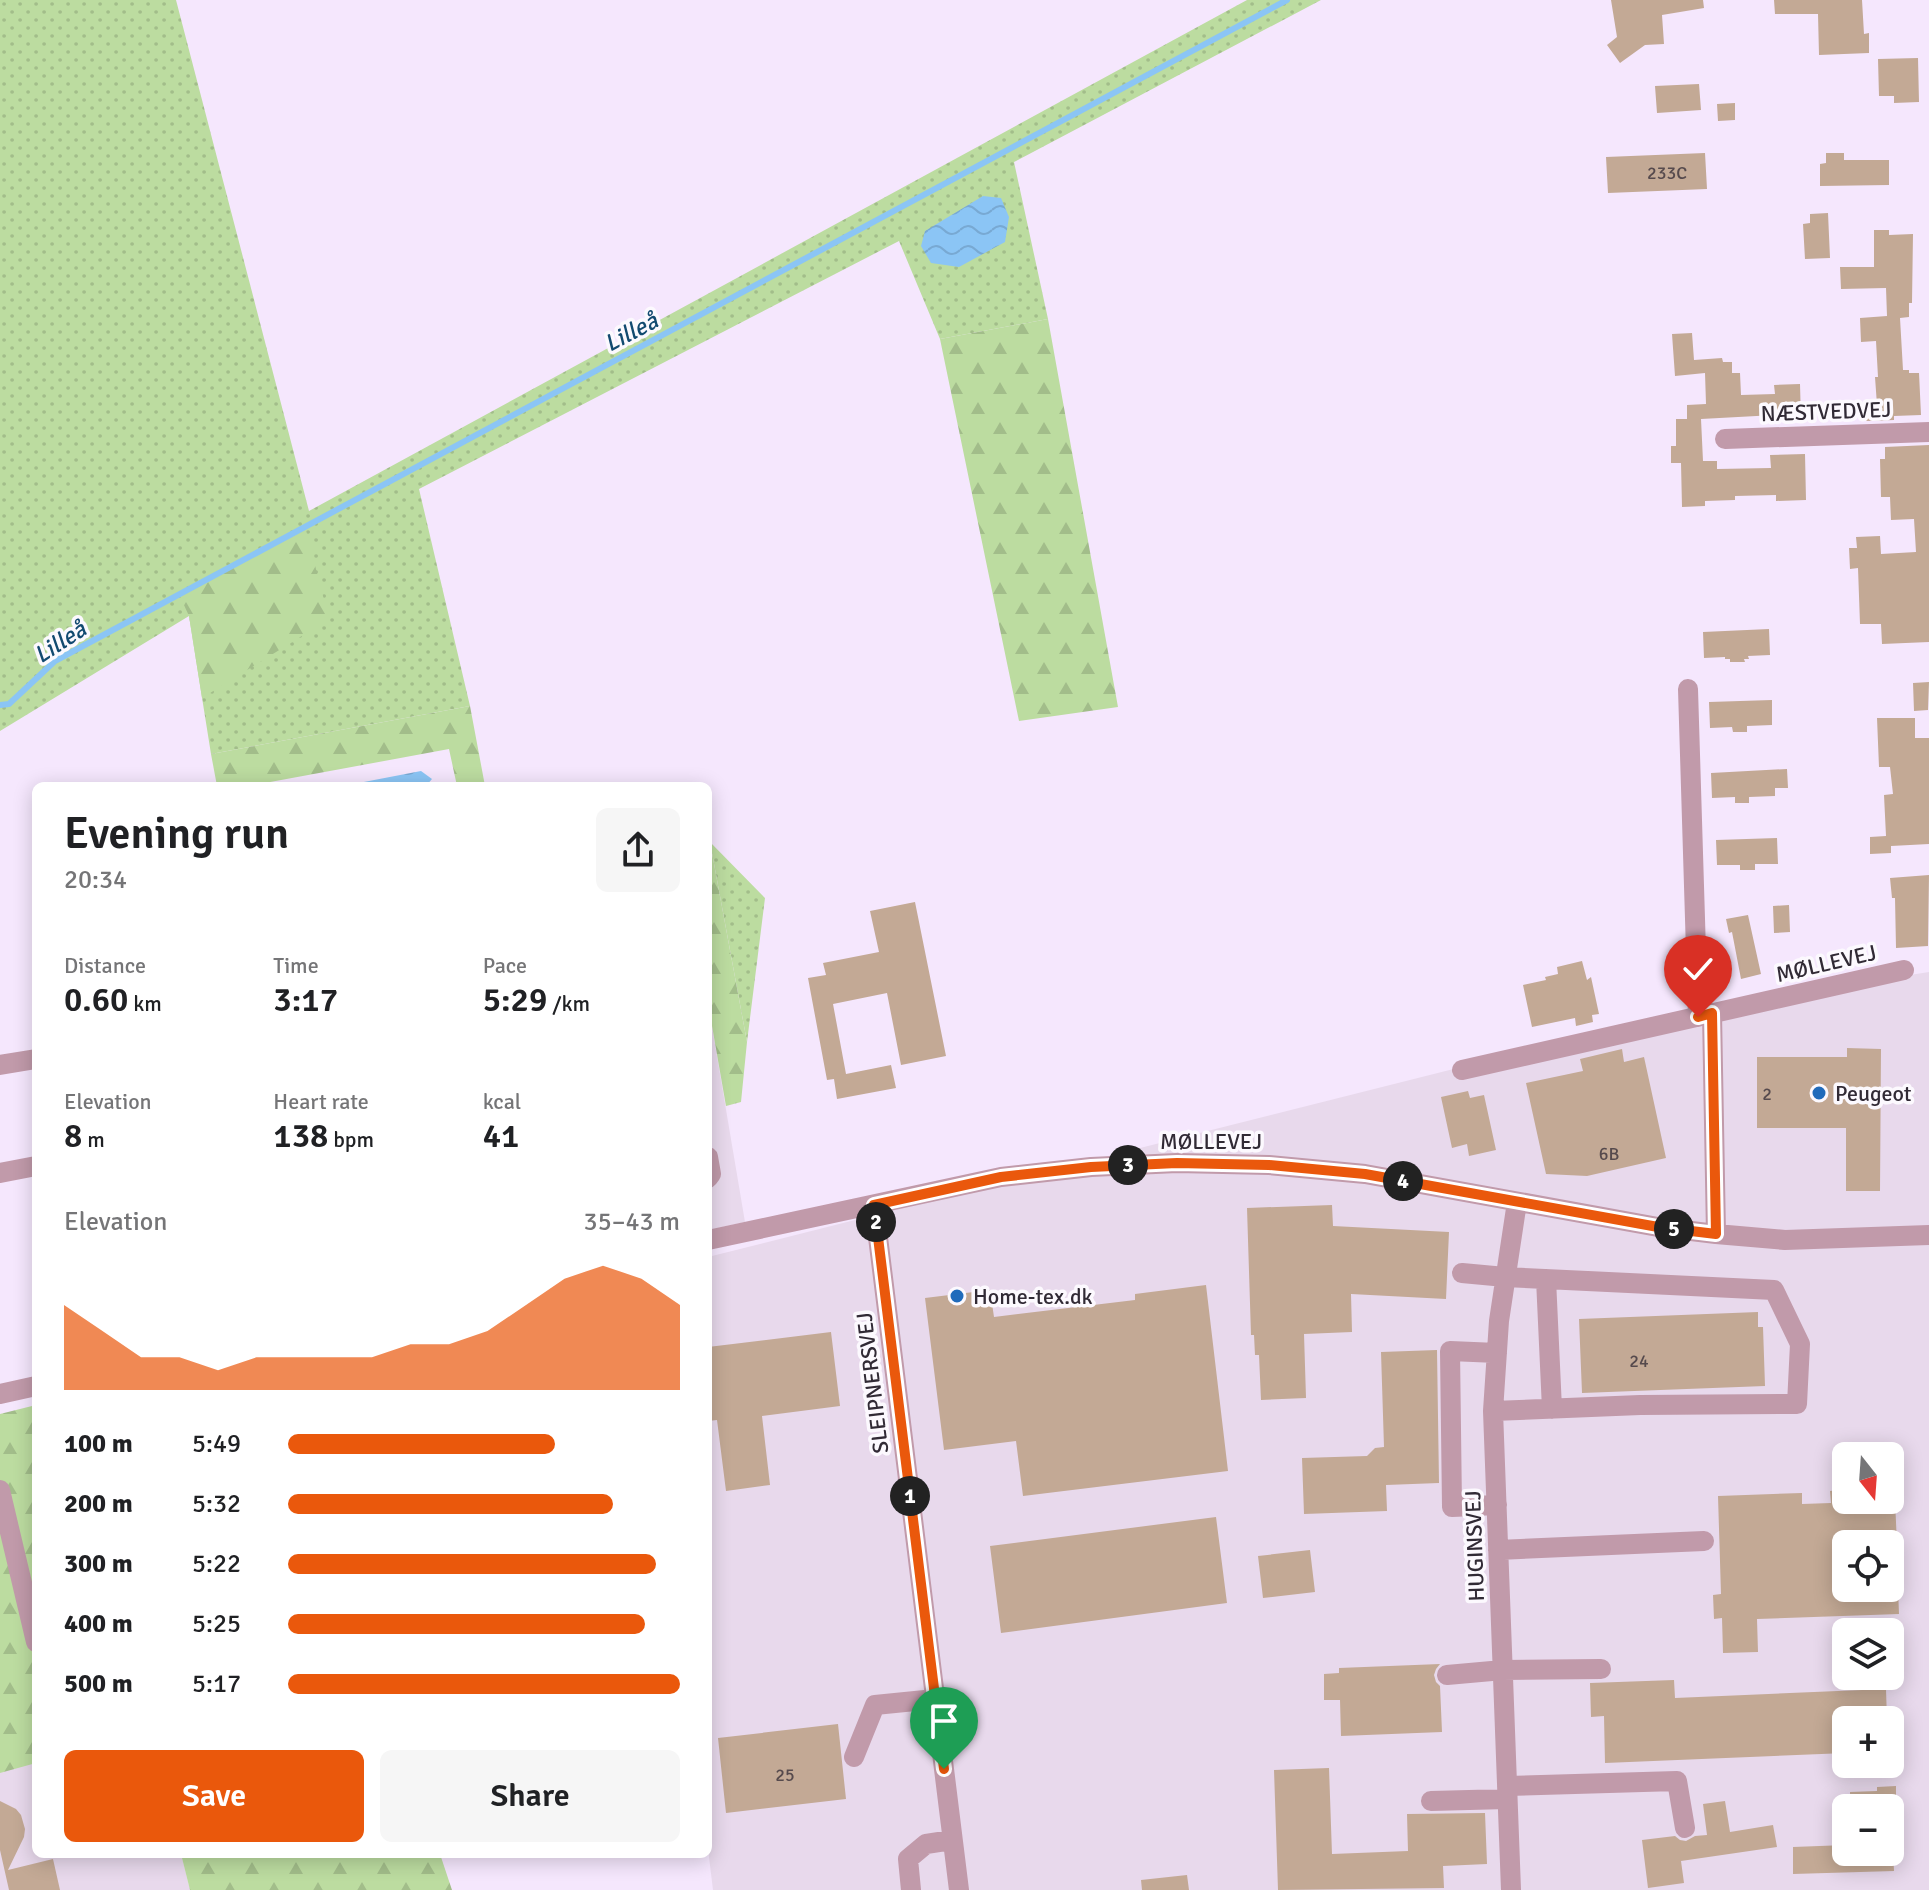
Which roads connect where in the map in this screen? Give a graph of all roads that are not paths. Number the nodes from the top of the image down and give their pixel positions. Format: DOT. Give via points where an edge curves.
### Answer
graph roads {
  1 [pos="1929,432"];
  2 [pos="1725,439"];
  3 [pos="1688,689"];
  4 [pos="1904,970"];
  5 [pos="1705,1015"];
  6 [pos="32,1060"];
  7 [pos="0,1065"];
  8 [pos="1462,1070"];
  9 [pos="32,1167"];
  10 [pos="0,1173"];
  11 [pos="1517,1202"];
  12 [pos="874,1205"];
  13 [pos="1716,1234"];
  14 [pos="1929,1235"];
  15 [pos="712,1239"];
  16 [pos="1462,1273"];
  17 [pos="1505,1277"];
  18 [pos="1546,1279"];
  19 [pos="1497,1353"];
  20 [pos="32,1387"];
  21 [pos="0,1394"];
  22 [pos="1552,1409"];
  23 [pos="1493,1411"];
  24 [pos="0,1490"];
  25 [pos="1497,1505"];
  26 [pos="1704,1541"];
  27 [pos="1498,1550"];
  28 [pos="32,1625"];
  29 [pos="1601,1669"];
  30 [pos="1503,1670"];
  31 [pos="1447,1675"];
  32 [pos="935,1699"];
  33 [pos="854,1757"];
  34 [pos="1507,1792"];
  35 [pos="1431,1801"];
  36 [pos="1685,1828"];
  37 [pos="952,1840"];
  38 [pos="911,1890"];
  39 [pos="959,1890"];
  40 [pos="1511,1890"];
  1 -- 2 [label="street, NÆSTVEDVEJ"];
  3 -- 5 [label="street"];
  4 -- 5 [label="street, MØLLEVEJ"];
  5 -- 8 [label="street, MØLLEVEJ"];
  5 -- 13 [label="street"];
  6 -- 7 [label="street"];
  9 -- 10 [label="street"];
  11 -- 12 [label="street, MØLLEVEJ" via="1365,1174 1177,1163 1001,1177"];
  11 -- 13 [label="street, MØLLEVEJ"];
  11 -- 17 [label="street, HUGINSVEJ"];
  12 -- 15 [label="street, MØLLEVEJ"];
  12 -- 32 [label="street, SLEIPNERSVEJ"];
  13 -- 14 [label="street, MØLLEVEJ" via="1785,1240"];
  16 -- 17 [label="street"];
  17 -- 18 [label="street"];
  17 -- 19 [label="street, HUGINSVEJ"];
  18 -- 22 [label="street"];
  18 -- 22 [label="street" via="1774,1290 1800,1344 1797,1404"];
  19 -- 23 [label="street, HUGINSVEJ"];
  19 -- 25 [label="street" via="1450,1351 1452,1507"];
  20 -- 21 [label="street"];
  22 -- 23 [label="street"];
  23 -- 25 [label="street, HUGINSVEJ"];
  24 -- 28 [label="street"];
  25 -- 27 [label="street, HUGINSVEJ"];
  26 -- 27 [label="street"];
  27 -- 30 [label="street, HUGINSVEJ"];
  29 -- 30 [label="street"];
  30 -- 31 [label="street"];
  30 -- 34 [label="street, HUGINSVEJ"];
  32 -- 33 [label="street" via="875,1705"];
  32 -- 37 [label="street, SLEIPNERSVEJ"];
  34 -- 35 [label="street"];
  34 -- 36 [label="street" via="1677,1781"];
  34 -- 40 [label="street, HUGINSVEJ"];
  37 -- 38 [label="street" via="926,1844 908,1859"];
  37 -- 39 [label="street, SLEIPNERSVEJ"];
}
